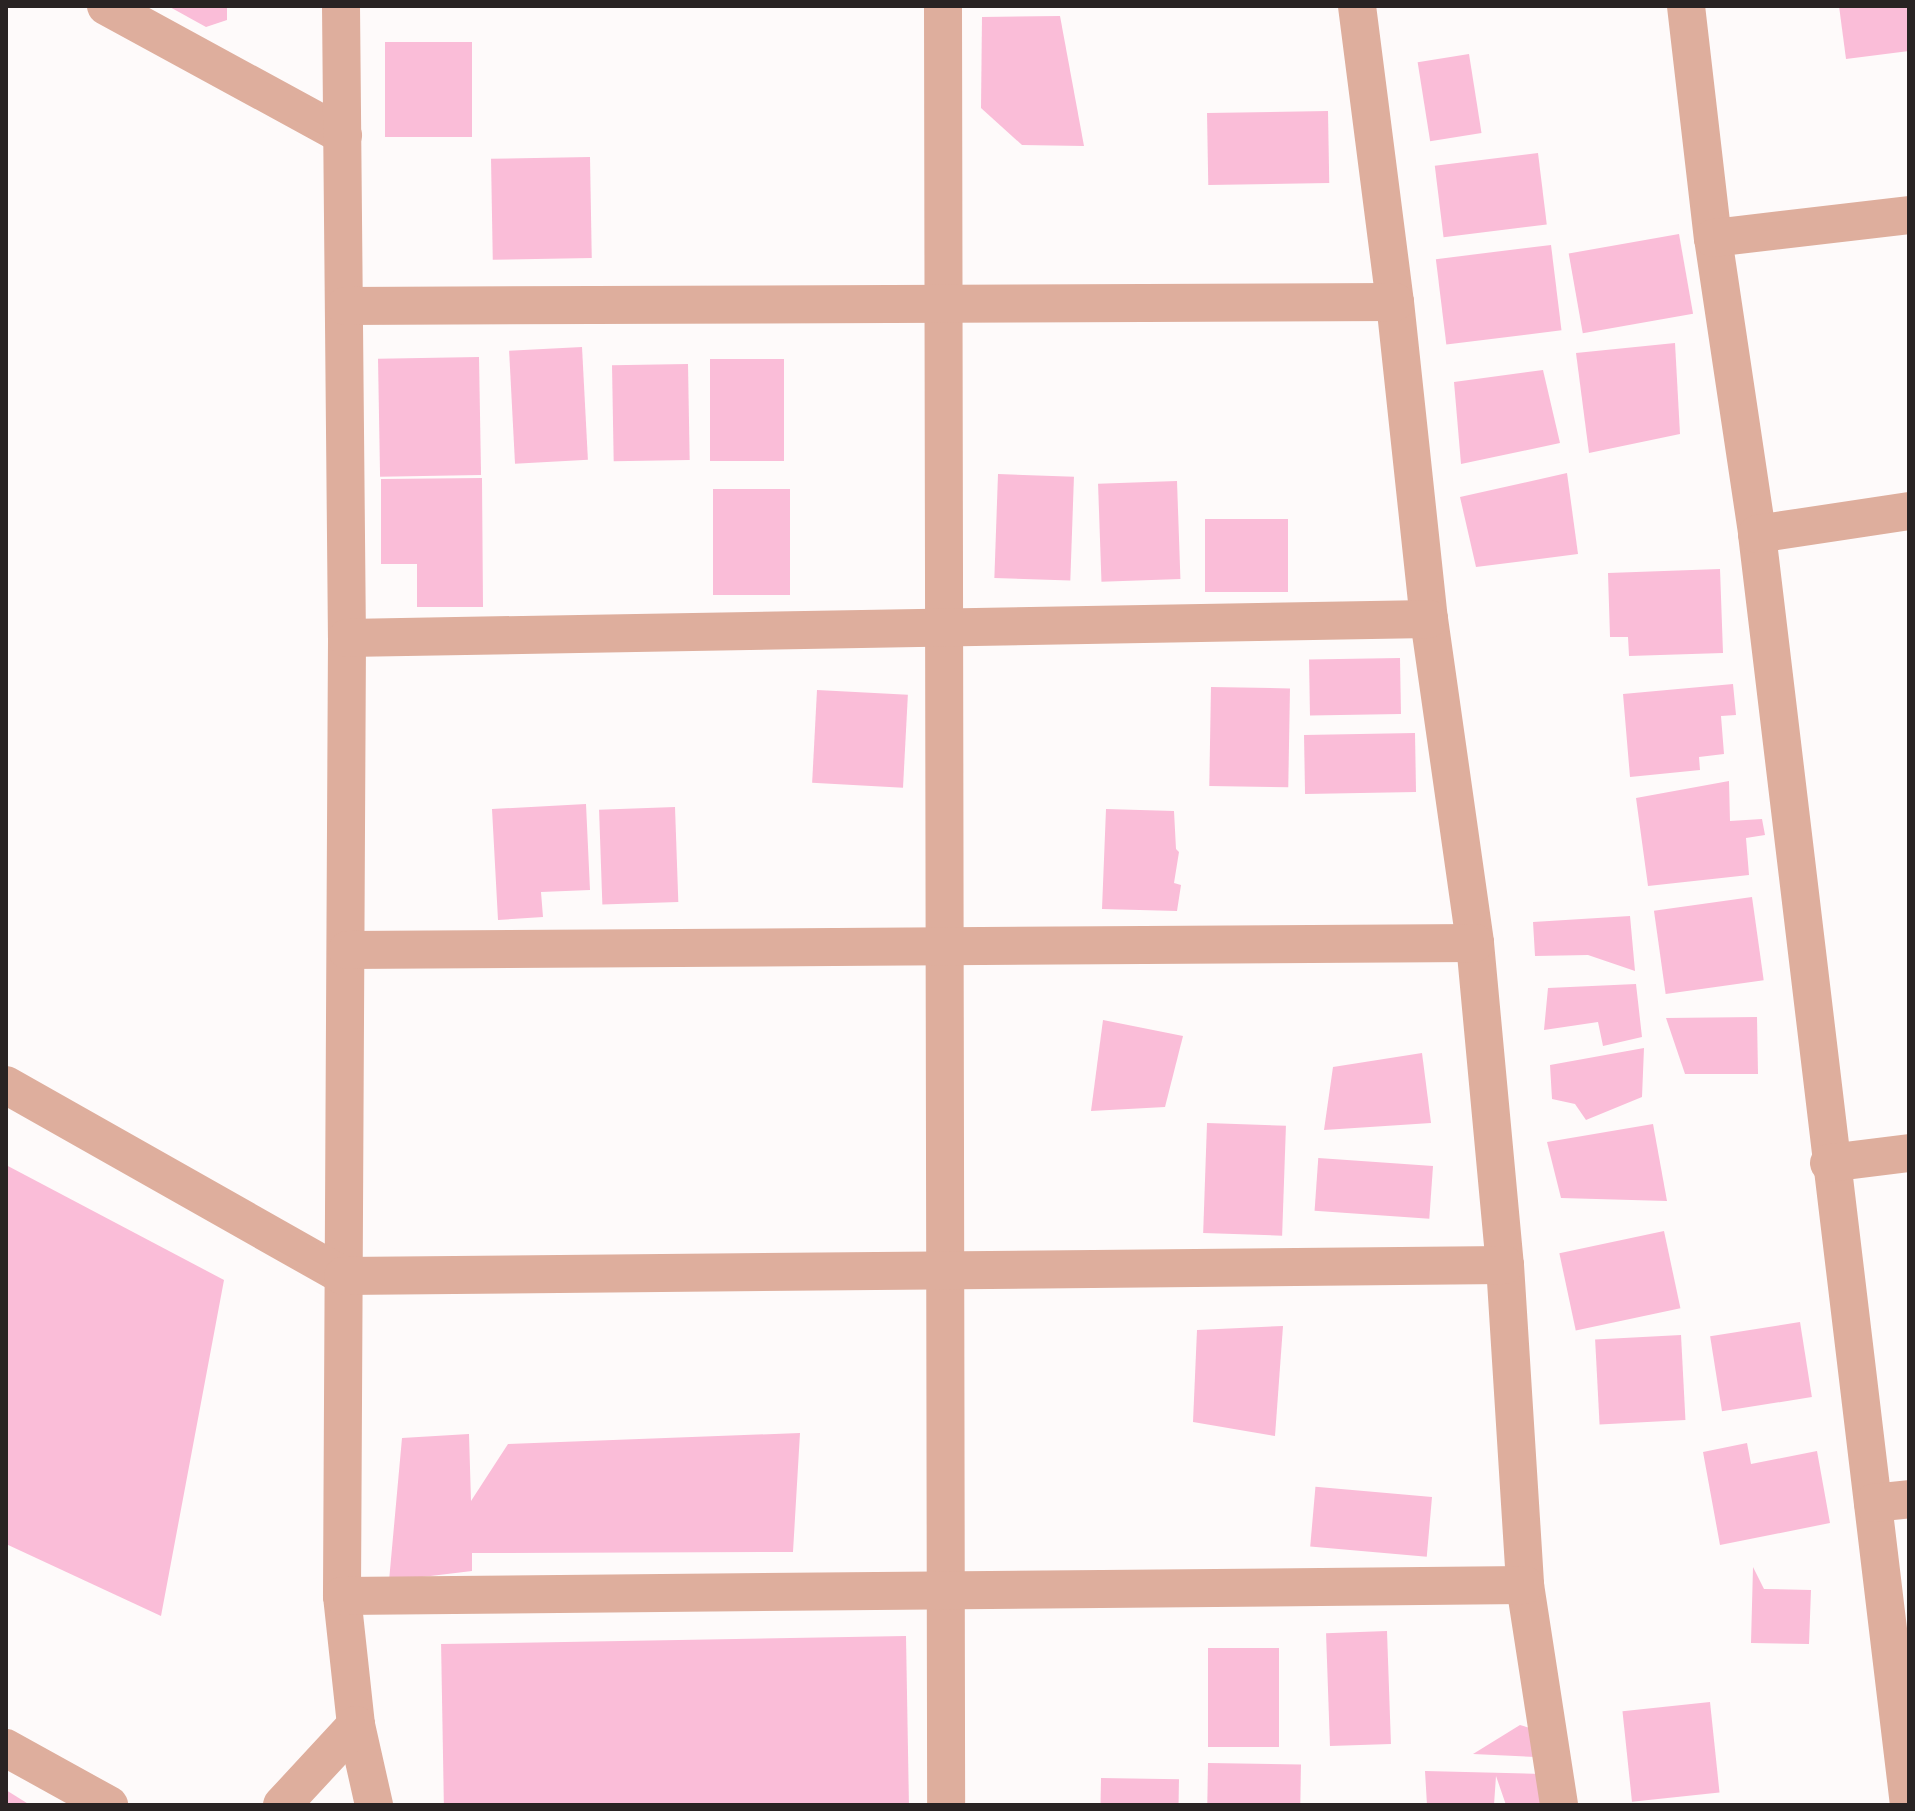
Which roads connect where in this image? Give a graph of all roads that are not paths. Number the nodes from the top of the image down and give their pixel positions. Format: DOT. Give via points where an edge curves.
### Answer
graph roads {
  1 [pos="106,6"];
  2 [pos="341,6"];
  3 [pos="943,6"];
  4 [pos="1357,6"];
  5 [pos="1686,6"];
  6 [pos="343,135"];
  7 [pos="1909,215"];
  8 [pos="1713,238"];
  9 [pos="1395,302"];
  10 [pos="946,303"];
  11 [pos="345,306"];
  12 [pos="1909,511"];
  13 [pos="1757,534"];
  14 [pos="1429,619"];
  15 [pos="943,628"];
  16 [pos="347,638"];
  17 [pos="1475,943"];
  18 [pos="944,946"];
  19 [pos="347,950"];
  20 [pos="6,1085"];
  21 [pos="1909,1153"];
  22 [pos="1829,1163"];
  23 [pos="1505,1265"];
  24 [pos="944,1270"];
  25 [pos="343,1276"];
  26 [pos="1891,1501"];
  27 [pos="1525,1585"];
  28 [pos="943,1592"];
  29 [pos="342,1596"];
  30 [pos="1903,1720"];
  31 [pos="356,1725"];
  32 [pos="6,1748"];
  33 [pos="109,1805"];
  34 [pos="282,1805"];
  35 [pos="374,1805"];
  36 [pos="946,1805"];
  37 [pos="1559,1805"];
  38 [pos="1909,1805"];
  1 -- 6 [label="street"];
  2 -- 6 [label="street"];
  3 -- 10 [label="street"];
  4 -- 9 [label="street"];
  5 -- 8 [label="street"];
  6 -- 11 [label="street"];
  7 -- 8 [label="street"];
  8 -- 13 [label="street"];
  9 -- 10 [label="street"];
  9 -- 14 [label="street"];
  10 -- 11 [label="street"];
  10 -- 15 [label="street"];
  11 -- 16 [label="street"];
  12 -- 13 [label="street"];
  13 -- 22 [label="street"];
  14 -- 15 [label="street"];
  14 -- 17 [label="street"];
  15 -- 16 [label="street"];
  15 -- 18 [label="street"];
  16 -- 19 [label="street"];
  17 -- 18 [label="street"];
  17 -- 23 [label="street"];
  18 -- 19 [label="street"];
  18 -- 24 [label="street"];
  19 -- 25 [label="street"];
  20 -- 25 [label="street"];
  21 -- 22 [label="street"];
  22 -- 26 [label="street"];
  23 -- 24 [label="street"];
  23 -- 27 [label="street"];
  24 -- 25 [label="street"];
  24 -- 28 [label="street"];
  25 -- 29 [label="street"];
  26 -- 30 [label="street"];
  27 -- 28 [label="street"];
  27 -- 37 [label="street"];
  28 -- 29 [label="street"];
  28 -- 36 [label="street"];
  29 -- 31 [label="street"];
  30 -- 38 [label="street"];
  31 -- 34 [label="street"];
  31 -- 35 [label="street"];
  32 -- 33 [label="street"];
}
